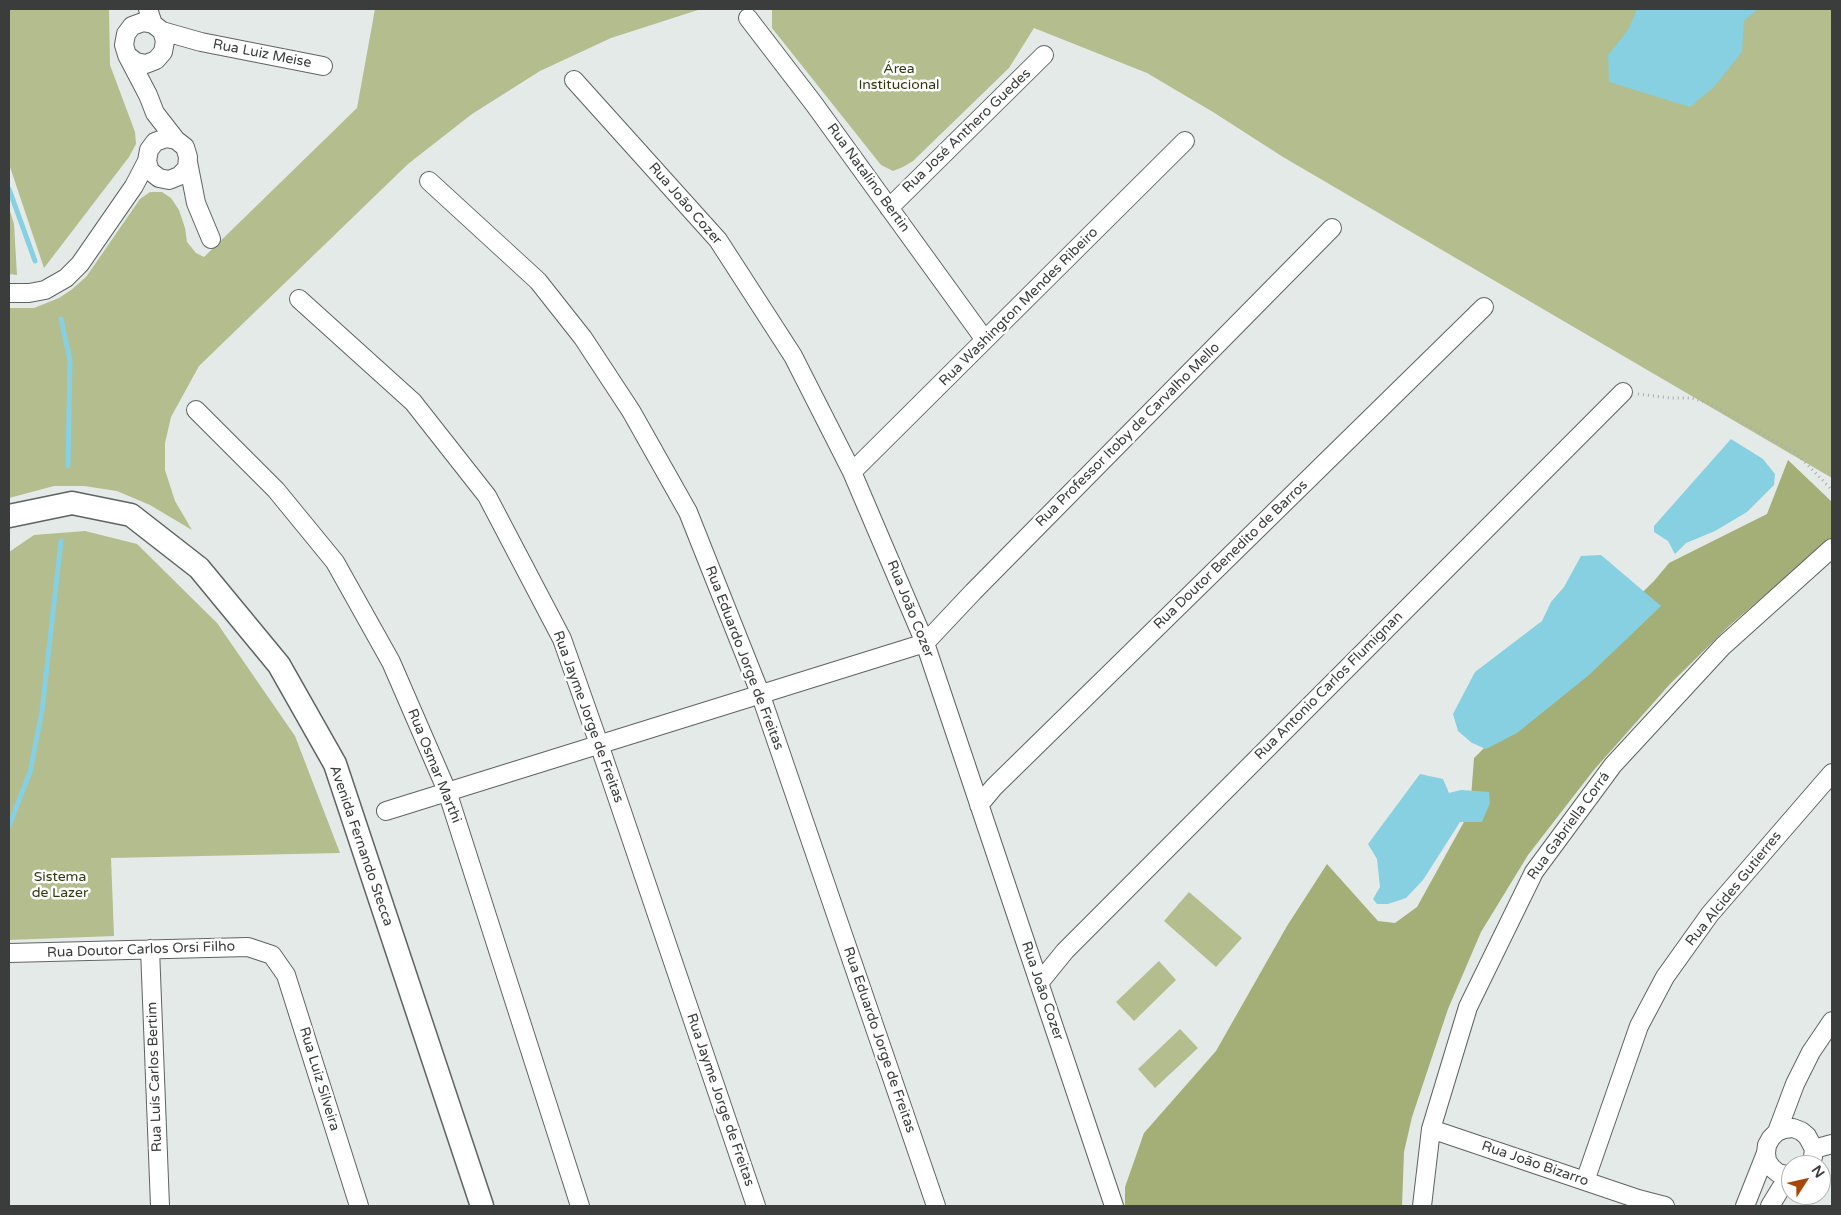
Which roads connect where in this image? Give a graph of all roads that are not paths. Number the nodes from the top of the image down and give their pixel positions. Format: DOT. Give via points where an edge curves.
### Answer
graph roads {
  1 [pos="131,9"];
  2 [pos="748,18"];
  3 [pos="154,21"];
  4 [pos="126,34"];
  5 [pos="201,42"];
  6 [pos="127,55"];
  7 [pos="160,56"];
  8 [pos="1044,56"];
  9 [pos="323,66"];
  10 [pos="574,80"];
  11 [pos="148,95"];
  12 [pos="155,113"];
  13 [pos="176,140"];
  14 [pos="1185,141"];
  15 [pos="156,142"];
  16 [pos="147,161"];
  17 [pos="188,162"];
  18 [pos="164,179"];
  19 [pos="429,181"];
  20 [pos="134,186"];
  21 [pos="196,203"];
  22 [pos="889,208"];
  23 [pos="1332,228"];
  24 [pos="211,239"];
  25 [pos="9,293"];
  26 [pos="298,299"];
  27 [pos="1484,307"];
  28 [pos="985,340"];
  29 [pos="1623,392"];
  30 [pos="196,410"];
  31 [pos="852,472"];
  32 [pos="11,516"];
  33 [pos="1832,548"];
  34 [pos="925,643"];
  35 [pos="760,693"];
  36 [pos="599,744"];
  37 [pos="1832,773"];
  38 [pos="447,792"];
  39 [pos="979,804"];
  40 [pos="386,811"];
  41 [pos="150,948"];
  42 [pos="9,954"];
  43 [pos="272,955"];
  44 [pos="1039,982"];
  45 [pos="1832,1021"];
  46 [pos="1431,1129"];
  47 [pos="1777,1132"];
  48 [pos="1832,1144"];
  49 [pos="1766,1153"];
  50 [pos="1812,1155"];
  51 [pos="1815,1155"];
  52 [pos="1781,1175"];
  53 [pos="1585,1181"];
  54 [pos="1781,1188"];
  55 [pos="1640,1203"];
  56 [pos="160,1206"];
  57 [pos="359,1206"];
  58 [pos="482,1206"];
  59 [pos="580,1206"];
  60 [pos="756,1206"];
  61 [pos="936,1206"];
  62 [pos="1114,1206"];
  63 [pos="1422,1206"];
  64 [pos="1665,1206"];
  65 [pos="1745,1206"];
  66 [pos="1770,1206"];
  1 -- 4 [label="street"];
  2 -- 22 [label="street, Rua Natalino Bertin"];
  3 -- 4 [label="street" via="132,26"];
  3 -- 5 [label="street, Rua Luiz Meise"];
  3 -- 7 [label="street" via="165,41"];
  4 -- 6 [label="street" via="124,45"];
  5 -- 7 [label="street, Rua Luiz Meise"];
  5 -- 9 [label="street, Rua Luiz Meise"];
  6 -- 7 [label="street" via="146,64"];
  6 -- 11 [label="street"];
  7 -- 11 [label="street"];
  8 -- 22 [label="street, Rua José Anthero Guedes"];
  10 -- 31 [label="street, Rua João Cozer" via="718,240 793,356"];
  11 -- 12 [label="street"];
  12 -- 13 [label="street"];
  12 -- 15 [label="street"];
  13 -- 15 [label="street" via="166,138"];
  13 -- 17 [label="street" via="185,147"];
  14 -- 28 [label="street, Rua Washington Mendes Ribeiro"];
  15 -- 16 [label="street" via="149,150"];
  16 -- 18 [label="street" via="150,171"];
  16 -- 20 [label="street"];
  17 -- 18 [label="street" via="180,176"];
  17 -- 21 [label="street"];
  18 -- 20 [label="street"];
  18 -- 21 [label="street"];
  19 -- 35 [label="street, Rua Eduardo Jorge de Freitas" via="538,281 583,338 630,411 688,512"];
  20 -- 25 [label="street" via="80,264 66,278 44,290"];
  21 -- 24 [label="street"];
  22 -- 28 [label="street, Rua Natalino Bertin"];
  23 -- 34 [label="street, Rua Professor Itoby de Carvalho Mello"];
  26 -- 36 [label="street, Rua Jayme Jorge de Freitas" via="412,402 487,496 562,639"];
  27 -- 39 [label="street, Rua Doutor Benedito de Barros"];
  28 -- 31 [label="street, Rua Washington Mendes Ribeiro"];
  29 -- 44 [label="street, Rua Antonio Carlos Flumignan" via="1065,951"];
  30 -- 38 [label="street, Rua Osmar Marthi" via="276,490 335,562 391,662"];
  31 -- 34 [label="street, Rua João Cozer"];
  32 -- 58 [label="street, Avenida Fernando Stecca" via="72,503 131,515 199,568 279,665 334,764"];
  33 -- 46 [label="street, Rua Gabriella Corrá" via="1723,646 1613,765 1534,872 1468,1006"];
  34 -- 35 [label="street"];
  34 -- 39 [label="street, Rua João Cozer"];
  35 -- 36 [label="street"];
  35 -- 61 [label="street, Rua Eduardo Jorge de Freitas"];
  36 -- 38 [label="street"];
  36 -- 60 [label="street, Rua Jayme Jorge de Freitas"];
  37 -- 53 [label="street, Rua Alcides Gutierres" via="1710,914 1665,977 1639,1026"];
  38 -- 40 [label="street"];
  38 -- 59 [label="street, Rua Osmar Marthi"];
  39 -- 44 [label="street, Rua João Cozer"];
  41 -- 42 [label="street, Rua Doutor Carlos Orsi Filho"];
  41 -- 43 [label="street, Rua Doutor Carlos Orsi Filho" via="248,947"];
  41 -- 56 [label="street, Rua Luís Carlos Bertim"];
  43 -- 57 [label="street, Rua Luiz Silveira" via="286,974"];
  44 -- 62 [label="street, Rua João Cozer"];
  45 -- 47 [label="street" via="1795,1084"];
  46 -- 53 [label="street, Rua João Bizarro"];
  46 -- 63 [label="street, Rua Gabriella Corrá"];
  47 -- 49 [label="street" via="1767,1145"];
  47 -- 50 [label="street" via="1793,1128 1801,1131 1807,1136"];
  48 -- 51 [label="street"];
  49 -- 52 [label="street" via="1772,1168"];
  49 -- 65 [label="street"];
  53 -- 55 [label="street, Rua João Bizarro"];
  54 -- 66 [label="street"];
  55 -- 64 [label="street, Rua João Bizarro"];
}
